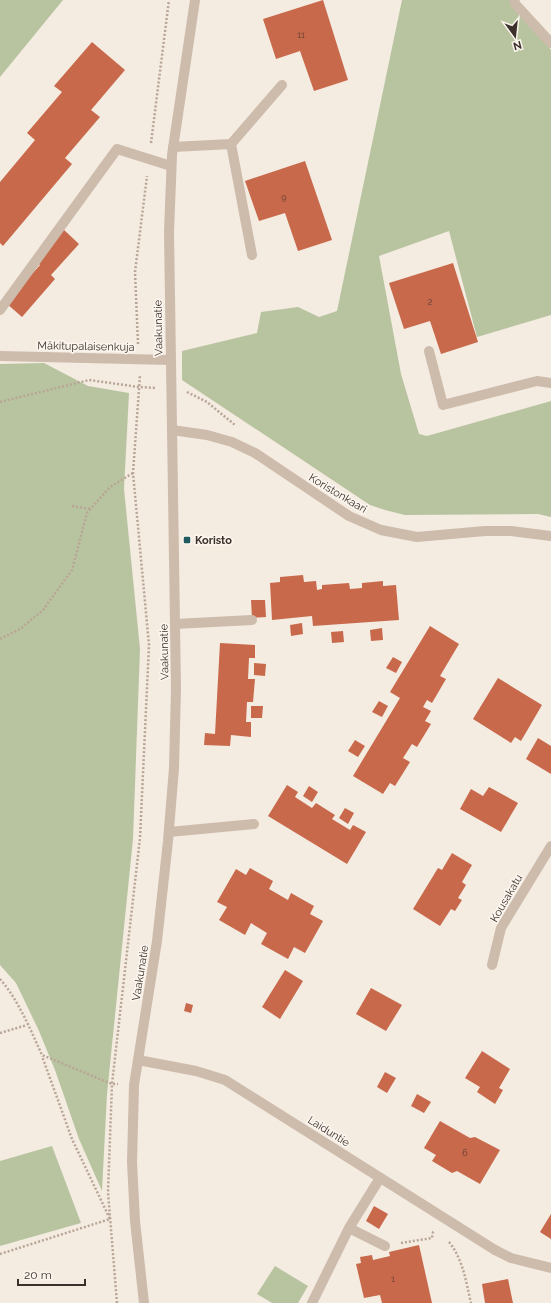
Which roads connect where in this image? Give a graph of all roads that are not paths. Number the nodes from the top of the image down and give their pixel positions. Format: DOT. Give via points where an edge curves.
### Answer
graph roads {
  1 [pos="195,0"];
  2 [pos="514,0"];
  3 [pos="551,43"];
  4 [pos="282,85"];
  5 [pos="231,144"];
  6 [pos="173,147"];
  7 [pos="171,166"];
  8 [pos="252,255"];
  9 [pos="0,310"];
  10 [pos="429,351"];
  11 [pos="0,356"];
  12 [pos="171,360"];
  13 [pos="551,383"];
  14 [pos="172,430"];
  15 [pos="551,536"];
  16 [pos="252,620"];
  17 [pos="175,624"];
  18 [pos="254,824"];
  19 [pos="169,832"];
  20 [pos="551,846"];
  21 [pos="492,966"];
  22 [pos="138,1060"];
  23 [pos="380,1178"];
  24 [pos="349,1228"];
  25 [pos="385,1246"];
  26 [pos="551,1268"];
  27 [pos="144,1303"];
  28 [pos="312,1303"];
  1 -- 6 [label="street, Vaakunatie"];
  2 -- 3 [label="street"];
  4 -- 5 [label="street"];
  5 -- 6 [label="street"];
  5 -- 8 [label="street"];
  6 -- 7 [label="street, Vaakunatie"];
  7 -- 9 [label="street" via="117,149"];
  7 -- 12 [label="street, Vaakunatie"];
  10 -- 13 [label="street" via="443,405 537,381"];
  11 -- 12 [label="street, Mäkitupalaisenkuja"];
  12 -- 14 [label="street, Vaakunatie"];
  14 -- 15 [label="street, Koristonkaari" via="207,436 255,453 349,516 381,530 417,537 485,531"];
  14 -- 17 [label="street, Vaakunatie"];
  16 -- 17 [label="street"];
  17 -- 19 [label="street, Vaakunatie" via="174,768"];
  18 -- 19 [label="street"];
  19 -- 22 [label="street, Vaakunatie" via="157,941"];
  20 -- 21 [label="street, Kousakatu" via="501,928"];
  22 -- 23 [label="street, Laiduntie" via="196,1071 225,1080"];
  22 -- 27 [label="street, Vaakunatie" via="134,1085 132,1162 134,1220"];
  23 -- 24 [label="street"];
  23 -- 26 [label="street, Laiduntie" via="495,1250 511,1258"];
  24 -- 25 [label="street"];
  24 -- 28 [label="street"];
}
